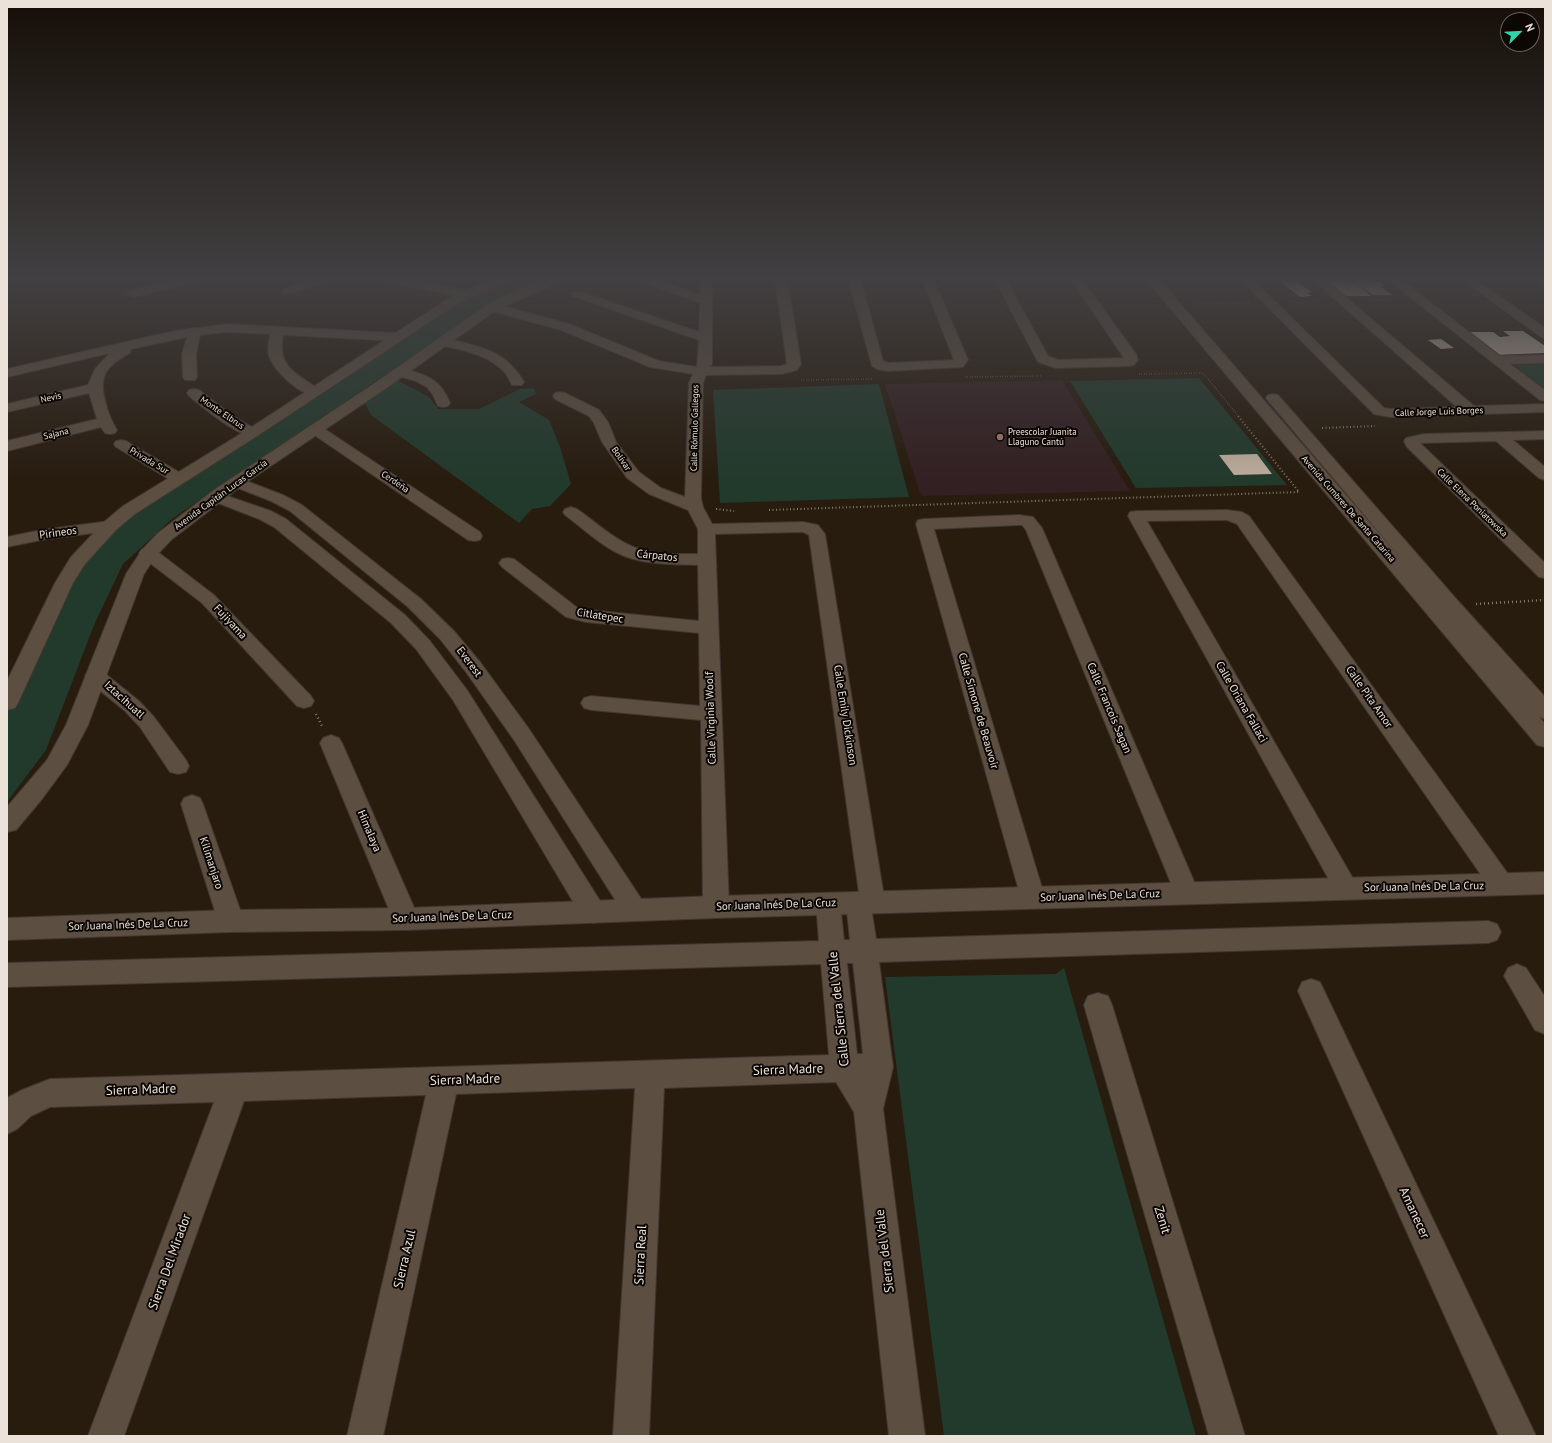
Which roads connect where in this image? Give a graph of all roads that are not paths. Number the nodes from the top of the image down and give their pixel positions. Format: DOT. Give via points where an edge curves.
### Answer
graph roads {
  1 [pos="131,345"];
  2 [pos="135,345"];
  3 [pos="191,345"];
  4 [pos="274,345"];
  5 [pos="384,345"];
  6 [pos="440,345"];
  7 [pos="457,345"];
  8 [pos="578,345"];
  9 [pos="704,345"];
  10 [pos="791,345"];
  11 [pos="872,345"];
  12 [pos="956,345"];
  13 [pos="1036,345"];
  14 [pos="1123,345"];
  15 [pos="1208,345"];
  16 [pos="1226,345"];
  17 [pos="1312,345"];
  18 [pos="1395,345"];
  19 [pos="1478,345"];
  20 [pos="1545,359"];
  21 [pos="1497,360"];
  22 [pos="400,372"];
  23 [pos="7,373"];
  24 [pos="190,377"];
  25 [pos="698,377"];
  26 [pos="517,382"];
  27 [pos="94,388"];
  28 [pos="313,392"];
  29 [pos="194,394"];
  30 [pos="560,396"];
  31 [pos="1545,398"];
  32 [pos="442,403"];
  33 [pos="7,408"];
  34 [pos="1545,408"];
  35 [pos="1471,411"];
  36 [pos="315,429"];
  37 [pos="1304,432"];
  38 [pos="252,433"];
  39 [pos="1283,433"];
  40 [pos="1545,435"];
  41 [pos="1499,436"];
  42 [pos="121,444"];
  43 [pos="7,446"];
  44 [pos="1545,475"];
  45 [pos="178,478"];
  46 [pos="236,482"];
  47 [pos="216,497"];
  48 [pos="695,507"];
  49 [pos="571,512"];
  50 [pos="1136,516"];
  51 [pos="924,524"];
  52 [pos="110,526"];
  53 [pos="706,529"];
  54 [pos="474,536"];
  55 [pos="7,542"];
  56 [pos="148,553"];
  57 [pos="706,560"];
  58 [pos="508,563"];
  59 [pos="1545,573"];
  60 [pos="708,628"];
  61 [pos="95,676"];
  62 [pos="304,701"];
  63 [pos="7,703"];
  64 [pos="591,703"];
  65 [pos="1545,711"];
  66 [pos="710,714"];
  67 [pos="1545,739"];
  68 [pos="330,743"];
  69 [pos="178,766"];
  70 [pos="192,804"];
  71 [pos="7,823"];
  72 [pos="1545,883"];
  73 [pos="1502,885"];
  74 [pos="1346,889"];
  75 [pos="1187,893"];
  76 [pos="1033,898"];
  77 [pos="866,903"];
  78 [pos="828,904"];
  79 [pos="716,907"];
  80 [pos="635,910"];
  81 [pos="593,912"];
  82 [pos="406,919"];
  83 [pos="231,921"];
  84 [pos="7,929"];
  85 [pos="1488,932"];
  86 [pos="864,951"];
  87 [pos="833,952"];
  88 [pos="7,975"];
  89 [pos="1516,976"];
  90 [pos="1310,991"];
  91 [pos="1098,1004"];
  92 [pos="1545,1021"];
  93 [pos="879,1067"];
  94 [pos="844,1068"];
  95 [pos="650,1074"];
  96 [pos="444,1081"];
  97 [pos="234,1088"];
  98 [pos="868,1109"];
  99 [pos="7,1119"];
  100 [pos="106,1436"];
  101 [pos="365,1436"];
  102 [pos="631,1436"];
  103 [pos="907,1436"];
  104 [pos="1227,1436"];
  105 [pos="1518,1436"];
  1 -- 23 [label="street"];
  2 -- 27 [label="street" via="108,361 98,374"];
  3 -- 24 [label="street"];
  4 -- 28 [label="street" via="275,355 281,367"];
  5 -- 28 [label="street"];
  6 -- 22 [label="street, Avenida Capitán Lucas García"];
  7 -- 26 [label="street" via="487,354 502,362 513,373"];
  8 -- 25 [label="street" via="655,375"];
  9 -- 25 [label="street, Calle Rómulo Gallegos" via="705,364"];
  10 -- 25 [label="street" via="794,364 792,367"];
  11 -- 12 [label="street" via="877,363 888,367 960,363 962,360"];
  13 -- 14 [label="street" via="1043,359 1056,364 1124,363 1131,360 1131,357"];
  15 -- 39 [label="street, Avenida Cumbres De Santa Catarina"];
  16 -- 37 [label="street, Avenida Cumbres De Santa Catarina"];
  17 -- 35 [label="street, Calle Jorge Luis Borges" via="1379,411"];
  18 -- 35 [label="street"];
  19 -- 21 [label="street"];
  20 -- 21 [label="street"];
  21 -- 31 [label="street"];
  22 -- 32 [label="street" via="434,386"];
  22 -- 36 [label="street, Avenida Capitán Lucas García"];
  25 -- 48 [label="street, Calle Rómulo Gallegos" via="693,498"];
  27 -- 33 [label="street, Nevis"];
  27 -- 43 [label="street, Sajana" via="107,426"];
  28 -- 38 [label="street"];
  29 -- 38 [label="street, Monte Elbrus"];
  30 -- 48 [label="street, Bolívar" via="594,413 601,422 609,442 633,475 655,491"];
  34 -- 35 [label="street, Calle Jorge Luis Borges"];
  36 -- 46 [label="street, Avenida Capitán Lucas García"];
  36 -- 54 [label="street, Cerdeña"];
  37 -- 39 [label="street"];
  37 -- 65 [label="street, Avenida Cumbres De Santa Catarina"];
  38 -- 45 [label="street"];
  39 -- 67 [label="street, Avenida Cumbres De Santa Catarina"];
  40 -- 41 [label="street"];
  41 -- 44 [label="street"];
  41 -- 59 [label="street, Calle Elena Poniatowska" via="1424,438 1411,441"];
  42 -- 45 [label="street, Privada Sur"];
  45 -- 52 [label="street"];
  46 -- 47 [label="street, Avenida Capitán Lucas García"];
  46 -- 80 [label="street, Everest" via="296,508 423,609 447,634 530,749"];
  47 -- 56 [label="street, Avenida Capitán Lucas García" via="175,527"];
  47 -- 81 [label="street" via="280,523 398,619 423,645 460,695"];
  48 -- 53 [label="street, Calle Rómulo Gallegos"];
  49 -- 57 [label="street, Cárpatos" via="630,553"];
  50 -- 73 [label="street, Calle Pita Amor" via="1232,516 1247,524"];
  50 -- 74 [label="street, Calle Oriana Fallaci"];
  51 -- 75 [label="street, Calle Francois Sagan" via="1019,520 1034,528"];
  51 -- 76 [label="street, Calle Simone de Beauvoir"];
  52 -- 55 [label="street, Pirineos"];
  52 -- 63 [label="street" via="77,561 64,583"];
  53 -- 57 [label="street, Calle Virginia Woolf"];
  53 -- 77 [label="street, Calle Emily Dickinson" via="803,527 812,529 817,534"];
  56 -- 61 [label="street, Avenida Capitán Lucas García" via="135,574"];
  56 -- 62 [label="street, Fujiyama" via="208,599"];
  57 -- 60 [label="street, Calle Virginia Woolf"];
  58 -- 60 [label="street, Citlatepec" via="573,612 586,616"];
  60 -- 66 [label="street, Calle Virginia Woolf"];
  61 -- 69 [label="street, Iztacihuatl" via="132,706 147,722"];
  61 -- 71 [label="street, Avenida Capitán Lucas García" via="77,725 56,765"];
  64 -- 66 [label="street"];
  66 -- 79 [label="street, Calle Virginia Woolf"];
  68 -- 82 [label="street, Himalaya"];
  70 -- 83 [label="street, Kilimanjaro"];
  72 -- 73 [label="street, Sor Juana Inés De La Cruz"];
  73 -- 74 [label="street, Sor Juana Inés De La Cruz"];
  74 -- 75 [label="street, Sor Juana Inés De La Cruz"];
  75 -- 76 [label="street, Sor Juana Inés De La Cruz"];
  76 -- 77 [label="street, Sor Juana Inés De La Cruz"];
  77 -- 78 [label="street, Sor Juana Inés De La Cruz"];
  77 -- 86 [label="street"];
  78 -- 79 [label="street, Sor Juana Inés De La Cruz"];
  78 -- 87 [label="street, Calle Sierra del Valle"];
  79 -- 80 [label="street, Sor Juana Inés De La Cruz"];
  80 -- 81 [label="street, Sor Juana Inés De La Cruz"];
  81 -- 82 [label="street, Sor Juana Inés De La Cruz"];
  82 -- 83 [label="street, Sor Juana Inés De La Cruz"];
  83 -- 84 [label="street, Sor Juana Inés De La Cruz"];
  85 -- 86 [label="street"];
  86 -- 87 [label="street"];
  86 -- 93 [label="street"];
  87 -- 88 [label="street"];
  87 -- 94 [label="street, Calle Sierra del Valle"];
  89 -- 92 [label="street"];
  90 -- 105 [label="street, Amanecer"];
  91 -- 104 [label="street, Zenit"];
  93 -- 94 [label="street, Sierra Madre"];
  93 -- 98 [label="street, Sierra del Valle"];
  94 -- 95 [label="street, Sierra Madre"];
  94 -- 98 [label="street, Calle Sierra del Valle"];
  95 -- 96 [label="street, Sierra Madre"];
  95 -- 102 [label="street, Sierra Real"];
  96 -- 97 [label="street, Sierra Madre"];
  96 -- 101 [label="street, Sierra Azul"];
  97 -- 99 [label="street, Sierra Madre" via="50,1093 16,1108"];
  97 -- 100 [label="street, Sierra Del Mirador"];
  98 -- 103 [label="street, Sierra del Valle"];
}
